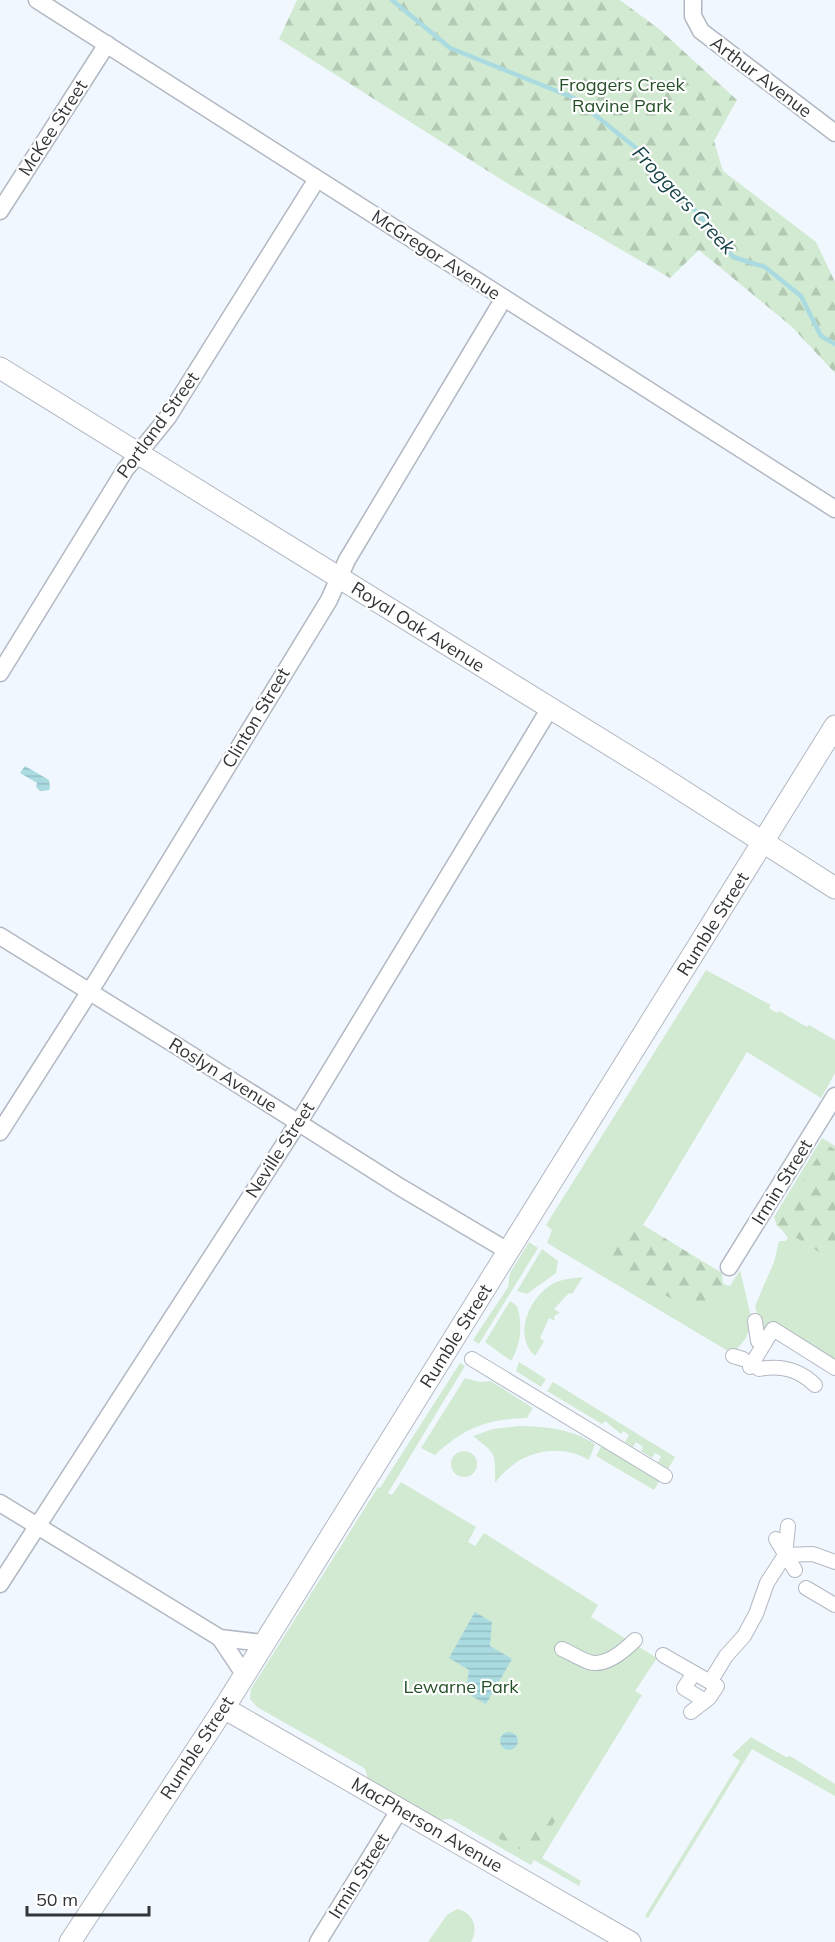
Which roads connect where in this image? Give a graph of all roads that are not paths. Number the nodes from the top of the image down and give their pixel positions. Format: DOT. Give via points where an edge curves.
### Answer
graph roads {
  1 [pos="37,0"];
  2 [pos="693,8"];
  3 [pos="107,44"];
  4 [pos="835,133"];
  5 [pos="316,179"];
  6 [pos="0,211"];
  7 [pos="504,298"];
  8 [pos="0,368"];
  9 [pos="138,455"];
  10 [pos="835,509"];
  11 [pos="339,578"];
  12 [pos="0,673"];
  13 [pos="550,708"];
  14 [pos="835,726"];
  15 [pos="764,842"];
  16 [pos="835,888"];
  17 [pos="0,936"];
  18 [pos="90,993"];
  19 [pos="835,1096"];
  20 [pos="298,1122"];
  21 [pos="0,1132"];
  22 [pos="508,1251"];
  23 [pos="729,1267"];
  24 [pos="755,1321"];
  25 [pos="764,1344"];
  26 [pos="798,1348"];
  27 [pos="816,1358"];
  28 [pos="472,1359"];
  29 [pos="835,1368"];
  30 [pos="790,1369"];
  31 [pos="804,1375"];
  32 [pos="815,1385"];
  33 [pos="665,1476"];
  34 [pos="0,1503"];
  35 [pos="38,1526"];
  36 [pos="788,1526"];
  37 [pos="776,1539"];
  38 [pos="785,1555"];
  39 [pos="835,1562"];
  40 [pos="795,1570"];
  41 [pos="0,1584"];
  42 [pos="806,1588"];
  43 [pos="835,1605"];
  44 [pos="220,1638"];
  45 [pos="635,1640"];
  46 [pos="263,1643"];
  47 [pos="562,1649"];
  48 [pos="663,1655"];
  49 [pos="244,1674"];
  50 [pos="700,1675"];
  51 [pos="705,1701"];
  52 [pos="224,1708"];
  53 [pos="691,1712"];
  54 [pos="400,1809"];
  55 [pos="70,1942"];
  56 [pos="318,1942"];
  57 [pos="630,1942"];
  1 -- 3 [label="street, McGregor Avenue"];
  2 -- 4 [label="street, Arthur Avenue" via="701,31"];
  3 -- 5 [label="street, McGregor Avenue"];
  3 -- 6 [label="street, McKee Street"];
  5 -- 7 [label="street, McGregor Avenue"];
  5 -- 9 [label="street, Portland Street" via="168,417"];
  7 -- 10 [label="street, McGregor Avenue"];
  7 -- 11 [label="street, Clinton Street"];
  8 -- 9 [label="street, Royal Oak Avenue"];
  9 -- 11 [label="street, Royal Oak Avenue"];
  9 -- 12 [label="street, Portland Street" via="121,476"];
  11 -- 13 [label="street, Royal Oak Avenue"];
  11 -- 18 [label="street, Clinton Street"];
  13 -- 15 [label="street, Royal Oak Avenue"];
  13 -- 20 [label="street, Neville Street"];
  14 -- 15 [label="street, Rumble Street"];
  15 -- 16 [label="street, Royal Oak Avenue"];
  15 -- 22 [label="street, Rumble Street"];
  17 -- 18 [label="street, Roslyn Avenue"];
  18 -- 20 [label="street, Roslyn Avenue"];
  18 -- 21 [label="street, Clinton Street"];
  19 -- 23 [label="street, Irmin Street"];
  20 -- 22 [label="street, Roslyn Avenue"];
  20 -- 35 [label="street, Neville Street"];
  22 -- 46 [label="street, Rumble Street"];
  24 -- 25 [label="street" via="758,1341"];
  25 -- 26 [label="street" via="773,1329"];
  25 -- 30 [label="street" via="748,1364"];
  26 -- 27 [label="street"];
  26 -- 30 [label="street"];
  27 -- 29 [label="street"];
  27 -- 31 [label="street"];
  28 -- 33 [label="street"];
  30 -- 31 [label="street"];
  31 -- 32 [label="street"];
  34 -- 35 [label="street"];
  35 -- 41 [label="street, Neville Street"];
  35 -- 44 [label="street"];
  36 -- 38 [label="street"];
  37 -- 38 [label="street"];
  38 -- 39 [label="street" via="813,1554"];
  38 -- 40 [label="street"];
  38 -- 50 [label="street" via="772,1568 744,1636 726,1656"];
  42 -- 43 [label="street"];
  44 -- 46 [label="street"];
  44 -- 49 [label="street"];
  45 -- 47 [label="street" via="625,1651 590,1663"];
  46 -- 49 [label="street, Rumble Street"];
  48 -- 50 [label="street"];
  49 -- 52 [label="street, Rumble Street"];
  50 -- 51 [label="street" via="717,1686"];
  50 -- 51 [label="street" via="684,1688"];
  51 -- 53 [label="street"];
  52 -- 54 [label="street, MacPherson Avenue"];
  52 -- 55 [label="street, Rumble Street"];
  54 -- 56 [label="street, Irmin Street"];
  54 -- 57 [label="street, MacPherson Avenue"];
}
